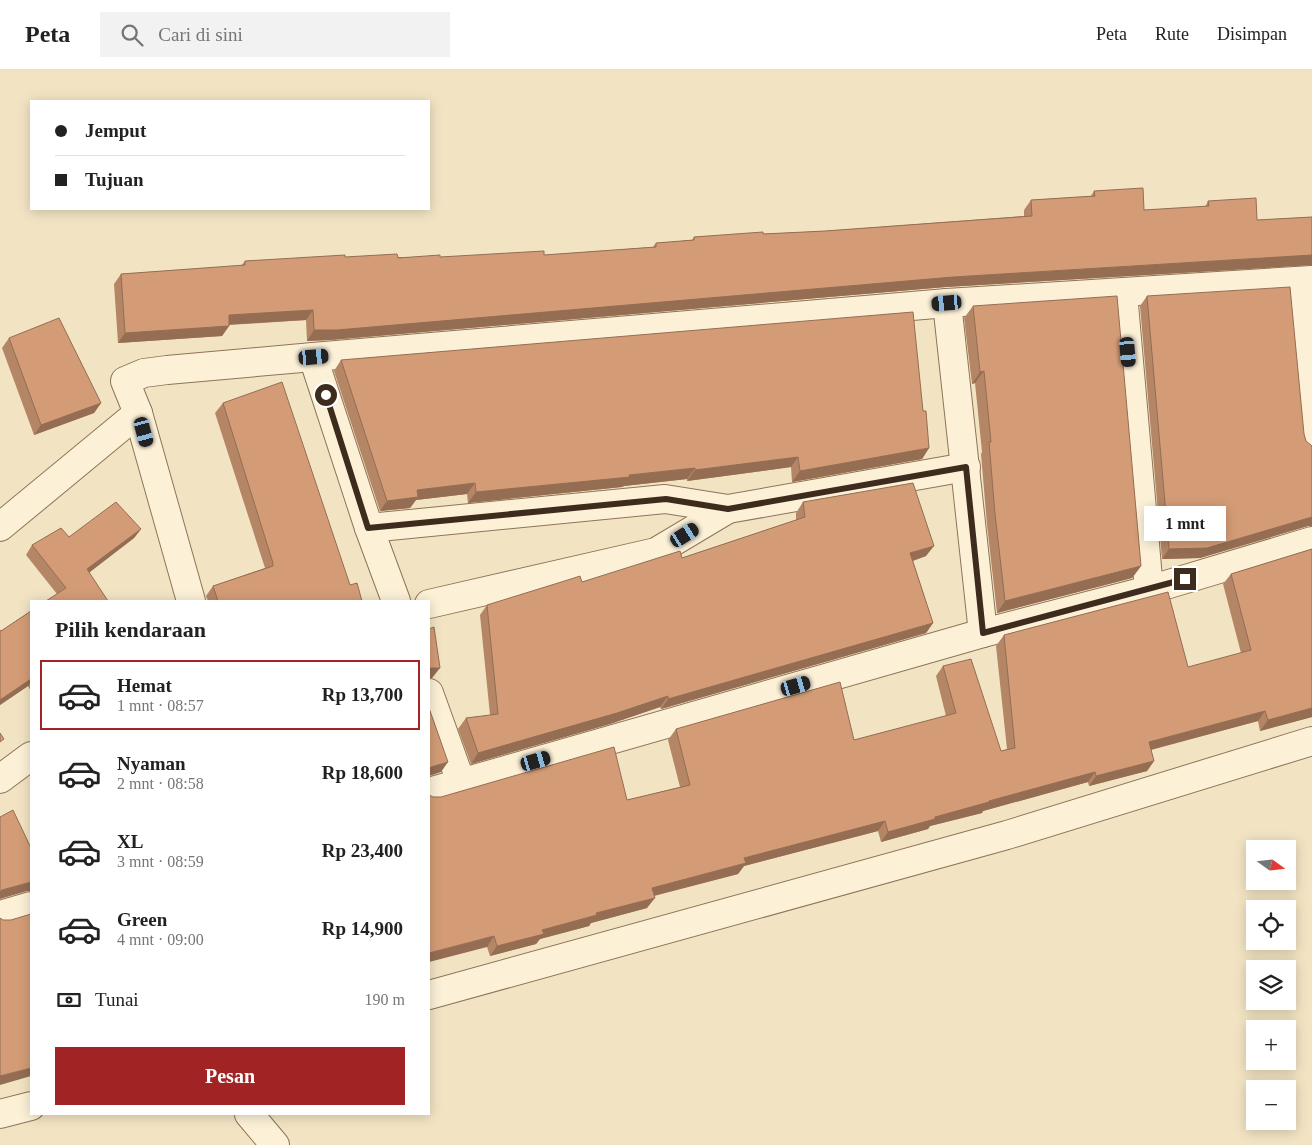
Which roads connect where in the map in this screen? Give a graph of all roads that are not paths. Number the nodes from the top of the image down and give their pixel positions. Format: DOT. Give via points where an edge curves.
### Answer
graph roads {
  1 [pos="1304,280"];
  2 [pos="1123,293"];
  3 [pos="947,303"];
  4 [pos="314,357"];
  5 [pos="138,413"];
  6 [pos="1312,443"];
  7 [pos="966,467"];
  8 [pos="728,509"];
  9 [pos="0,527"];
  10 [pos="368,528"];
  11 [pos="1312,541"];
  12 [pos="1148,590"];
  13 [pos="190,600"];
  14 [pos="396,600"];
  15 [pos="430,604"];
  16 [pos="983,633"];
  17 [pos="430,696"];
  18 [pos="1312,741"];
  19 [pos="30,757"];
  20 [pos="0,779"];
  21 [pos="461,782"];
  22 [pos="430,792"];
  23 [pos="30,906"];
  24 [pos="0,915"];
  25 [pos="430,995"];
  26 [pos="30,1106"];
  27 [pos="0,1114"];
  28 [pos="250,1115"];
  29 [pos="275,1145"];
  1 -- 2 [label="street"];
  1 -- 6 [label="street"];
  2 -- 3 [label="street"];
  2 -- 12 [label="street"];
  3 -- 4 [label="street"];
  3 -- 7 [label="street"];
  4 -- 5 [label="street" via="144,373 125,381"];
  4 -- 10 [label="street"];
  5 -- 9 [label="street"];
  5 -- 13 [label="street"];
  7 -- 8 [label="street"];
  7 -- 16 [label="street"];
  8 -- 10 [label="street" via="666,499"];
  8 -- 15 [label="street" via="656,552"];
  10 -- 14 [label="street"];
  11 -- 12 [label="street"];
  12 -- 16 [label="street"];
  16 -- 21 [label="street"];
  17 -- 21 [label="street"];
  18 -- 25 [label="street" via="1007,835"];
  19 -- 20 [label="street"];
  21 -- 22 [label="street"];
  23 -- 24 [label="street"];
  26 -- 27 [label="street"];
  28 -- 29 [label="street"];
}
